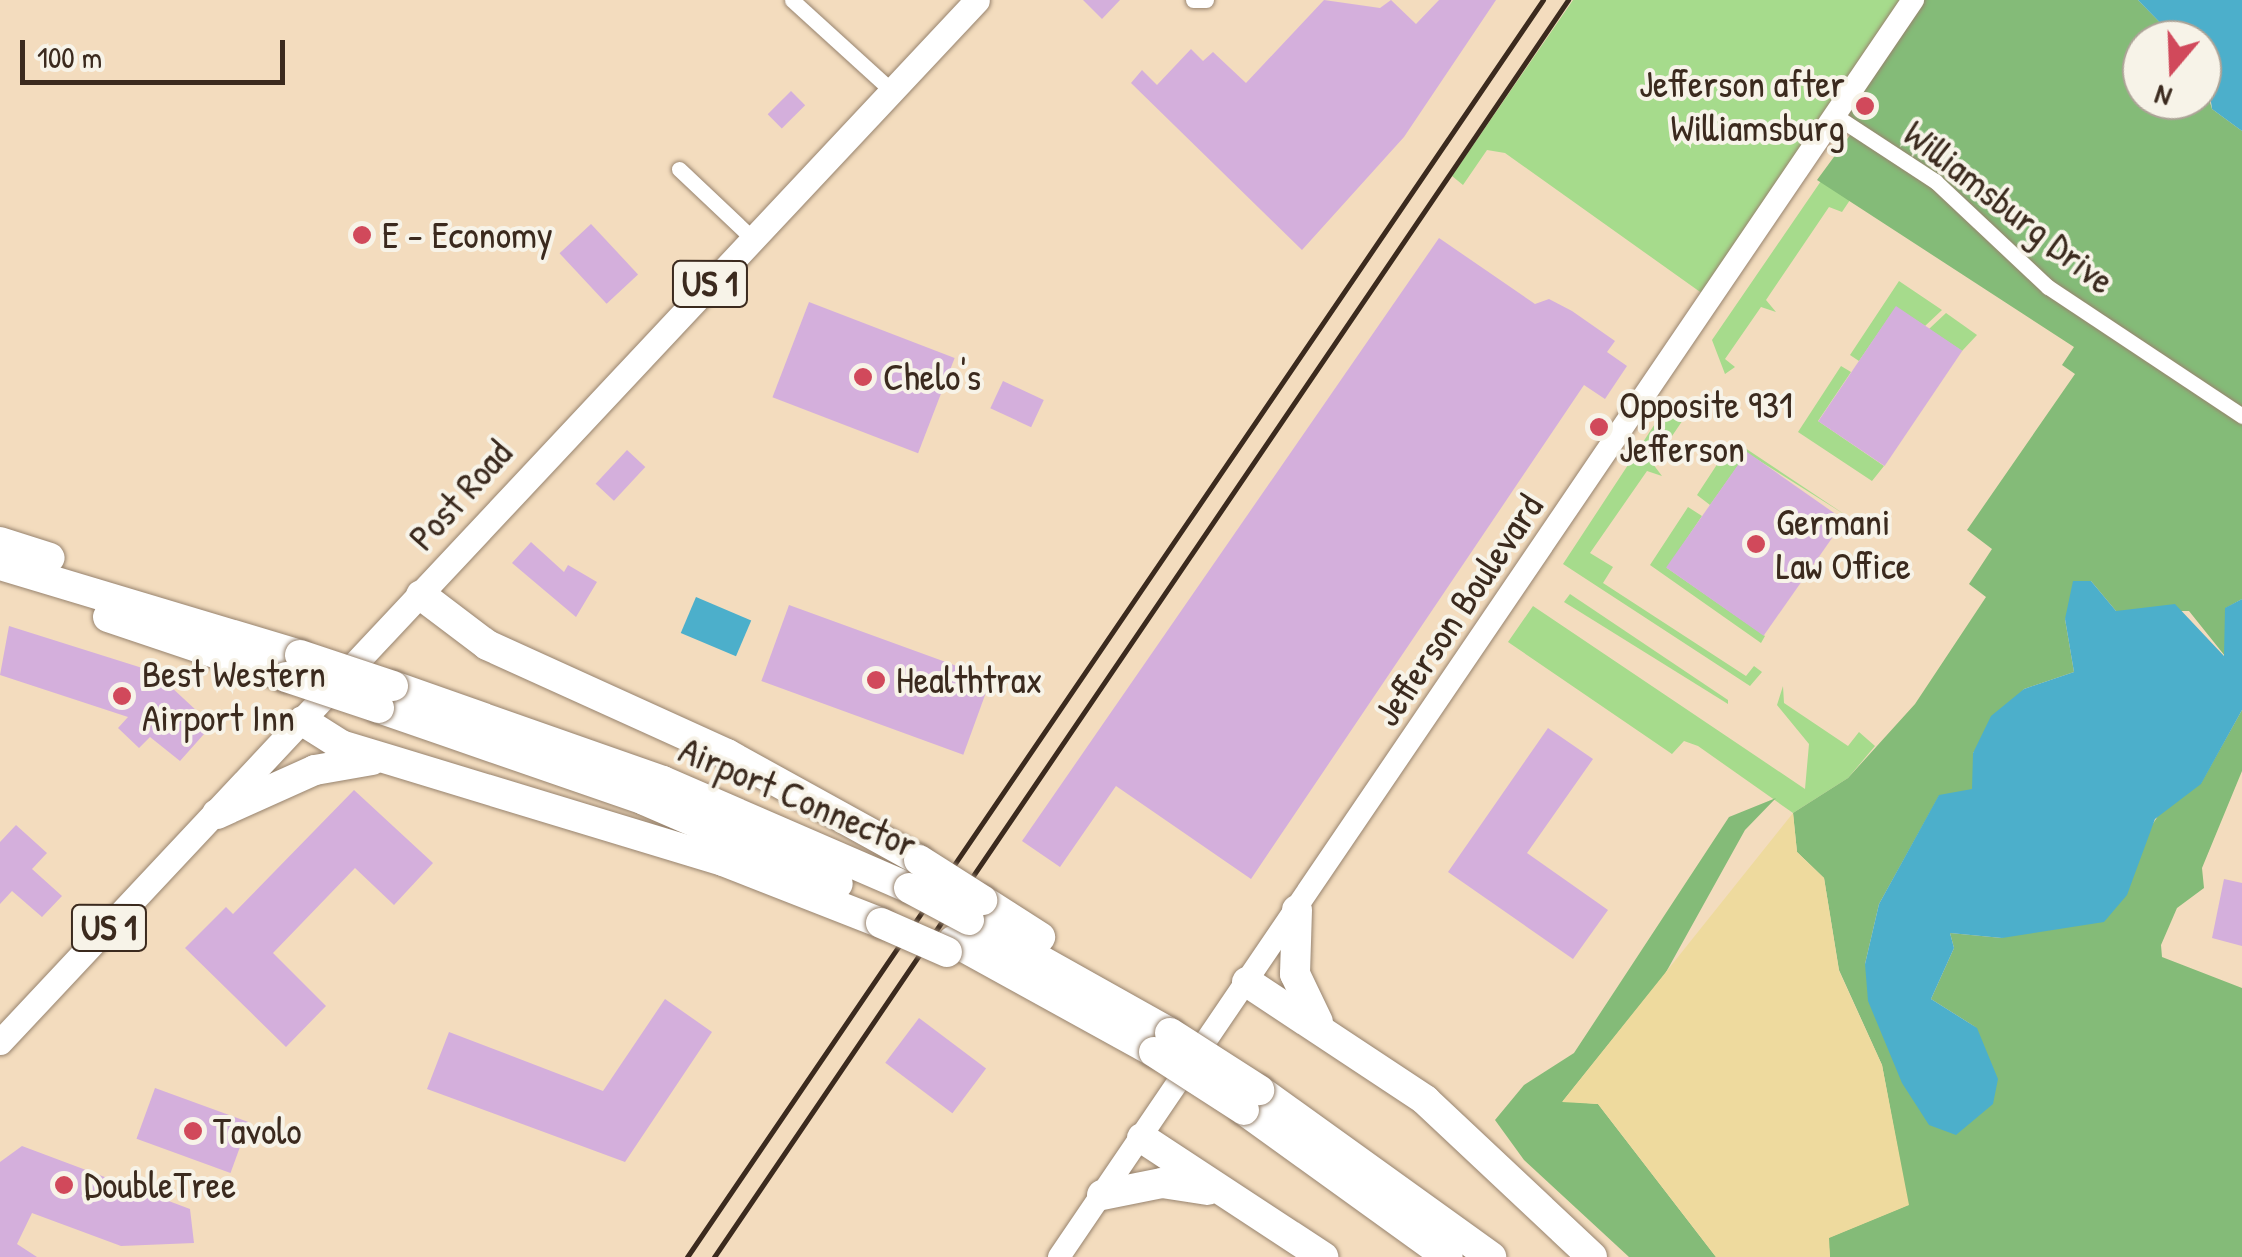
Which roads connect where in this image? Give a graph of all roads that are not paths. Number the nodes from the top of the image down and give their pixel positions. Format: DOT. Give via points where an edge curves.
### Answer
graph roads {
  1 [pos="792,0"];
  2 [pos="977,0"];
  3 [pos="1914,0"];
  4 [pos="893,92"];
  5 [pos="1834,115"];
  6 [pos="680,169"];
  7 [pos="753,239"];
  8 [pos="2242,416"];
  9 [pos="0,542"];
  10 [pos="0,565"];
  11 [pos="0,586"];
  12 [pos="421,595"];
  13 [pos="238,634"];
  14 [pos="293,666"];
  15 [pos="303,720"];
  16 [pos="385,759"];
  17 [pos="218,814"];
  18 [pos="900,895"];
  19 [pos="1296,910"];
  20 [pos="963,928"];
  21 [pos="1247,982"];
  22 [pos="1323,1028"];
  23 [pos="1160,1036"];
  24 [pos="0,1042"];
  25 [pos="1252,1100"];
  26 [pos="1142,1138"];
  27 [pos="1214,1192"];
  28 [pos="1102,1195"];
  29 [pos="1059,1257"];
  30 [pos="1323,1257"];
  31 [pos="1448,1257"];
  32 [pos="1491,1257"];
  33 [pos="1592,1257"];
  1 -- 4 [label="street"];
  2 -- 4 [label="main road, Post Road / US 1"];
  3 -- 5 [label="main road, Jefferson Boulevard"];
  4 -- 7 [label="main road, Post Road / US 1"];
  5 -- 8 [label="street, Williamsburg Drive" via="1934,181 2048,288"];
  5 -- 19 [label="main road, Jefferson Boulevard"];
  6 -- 7 [label="street"];
  7 -- 12 [label="main road, Post Road / US 1"];
  9 -- 13 [label="highway"];
  10 -- 13 [label="highway, Airport Connector"];
  11 -- 14 [label="highway, Airport Connector"];
  12 -- 15 [label="main road, Post Road / US 1"];
  12 -- 18 [label="highway" via="487,645 727,754"];
  13 -- 14 [label="highway, Airport Connector"];
  14 -- 18 [label="highway, Airport Connector, bridge"];
  15 -- 16 [label="highway"];
  15 -- 17 [label="main road, Post Road / US 1"];
  16 -- 17 [label="highway" via="315,770"];
  16 -- 18 [label="highway" via="723,860"];
  17 -- 24 [label="main road, Post Road / US 1"];
  18 -- 20 [label="highway, bridge"];
  18 -- 20 [label="highway, Airport Connector"];
  19 -- 21 [label="main road, Jefferson Boulevard"];
  19 -- 22 [label="highway" via="1295,974"];
  20 -- 23 [label="highway"];
  20 -- 23 [label="highway, Airport Connector" via="1053,994"];
  21 -- 22 [label="highway"];
  21 -- 26 [label="main road, Jefferson Boulevard"];
  22 -- 33 [label="highway" via="1464,1132"];
  23 -- 25 [label="highway, Airport Connector, bridge"];
  25 -- 31 [label="highway, Airport Connector"];
  25 -- 32 [label="highway, Airport Connector"];
  26 -- 27 [label="highway"];
  26 -- 28 [label="main road, Jefferson Boulevard"];
  27 -- 28 [label="highway" via="1162,1184"];
  27 -- 30 [label="highway"];
  28 -- 29 [label="main road, Jefferson Boulevard"];
}
